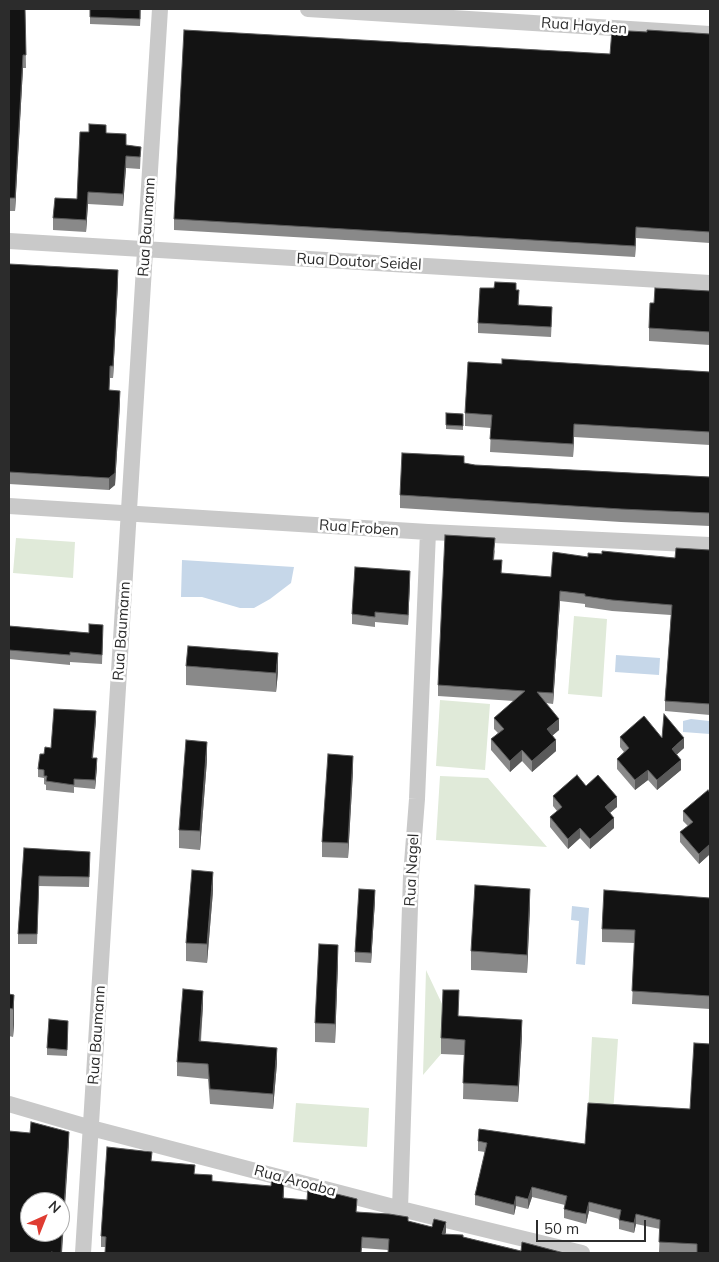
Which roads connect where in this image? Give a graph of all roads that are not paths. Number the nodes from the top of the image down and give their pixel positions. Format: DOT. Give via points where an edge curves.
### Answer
graph roads {
  1 [pos="160,9"];
  2 [pos="308,9"];
  3 [pos="710,34"];
  4 [pos="9,241"];
  5 [pos="145,249"];
  6 [pos="710,284"];
  7 [pos="9,506"];
  8 [pos="129,513"];
  9 [pos="428,532"];
  10 [pos="710,545"];
  11 [pos="9,1104"];
  12 [pos="91,1128"];
  13 [pos="400,1208"];
  14 [pos="84,1253"];
  15 [pos="582,1253"];
  1 -- 5 [label="street, Rua Baumann"];
  2 -- 3 [label="street, Rua Hayden"];
  4 -- 5 [label="street, Rua Doutor Seidel"];
  5 -- 6 [label="street, Rua Doutor Seidel"];
  5 -- 8 [label="street, Rua Baumann"];
  7 -- 8 [label="street, Rua Froben"];
  8 -- 9 [label="street, Rua Froben"];
  8 -- 12 [label="street, Rua Baumann"];
  9 -- 10 [label="street, Rua Froben"];
  9 -- 13 [label="street, Rua Nagel"];
  11 -- 12 [label="street, Rua Aroaba"];
  12 -- 13 [label="street, Rua Aroaba"];
  12 -- 14 [label="street, Rua Baumann"];
  13 -- 15 [label="street, Rua Aroaba"];
}
